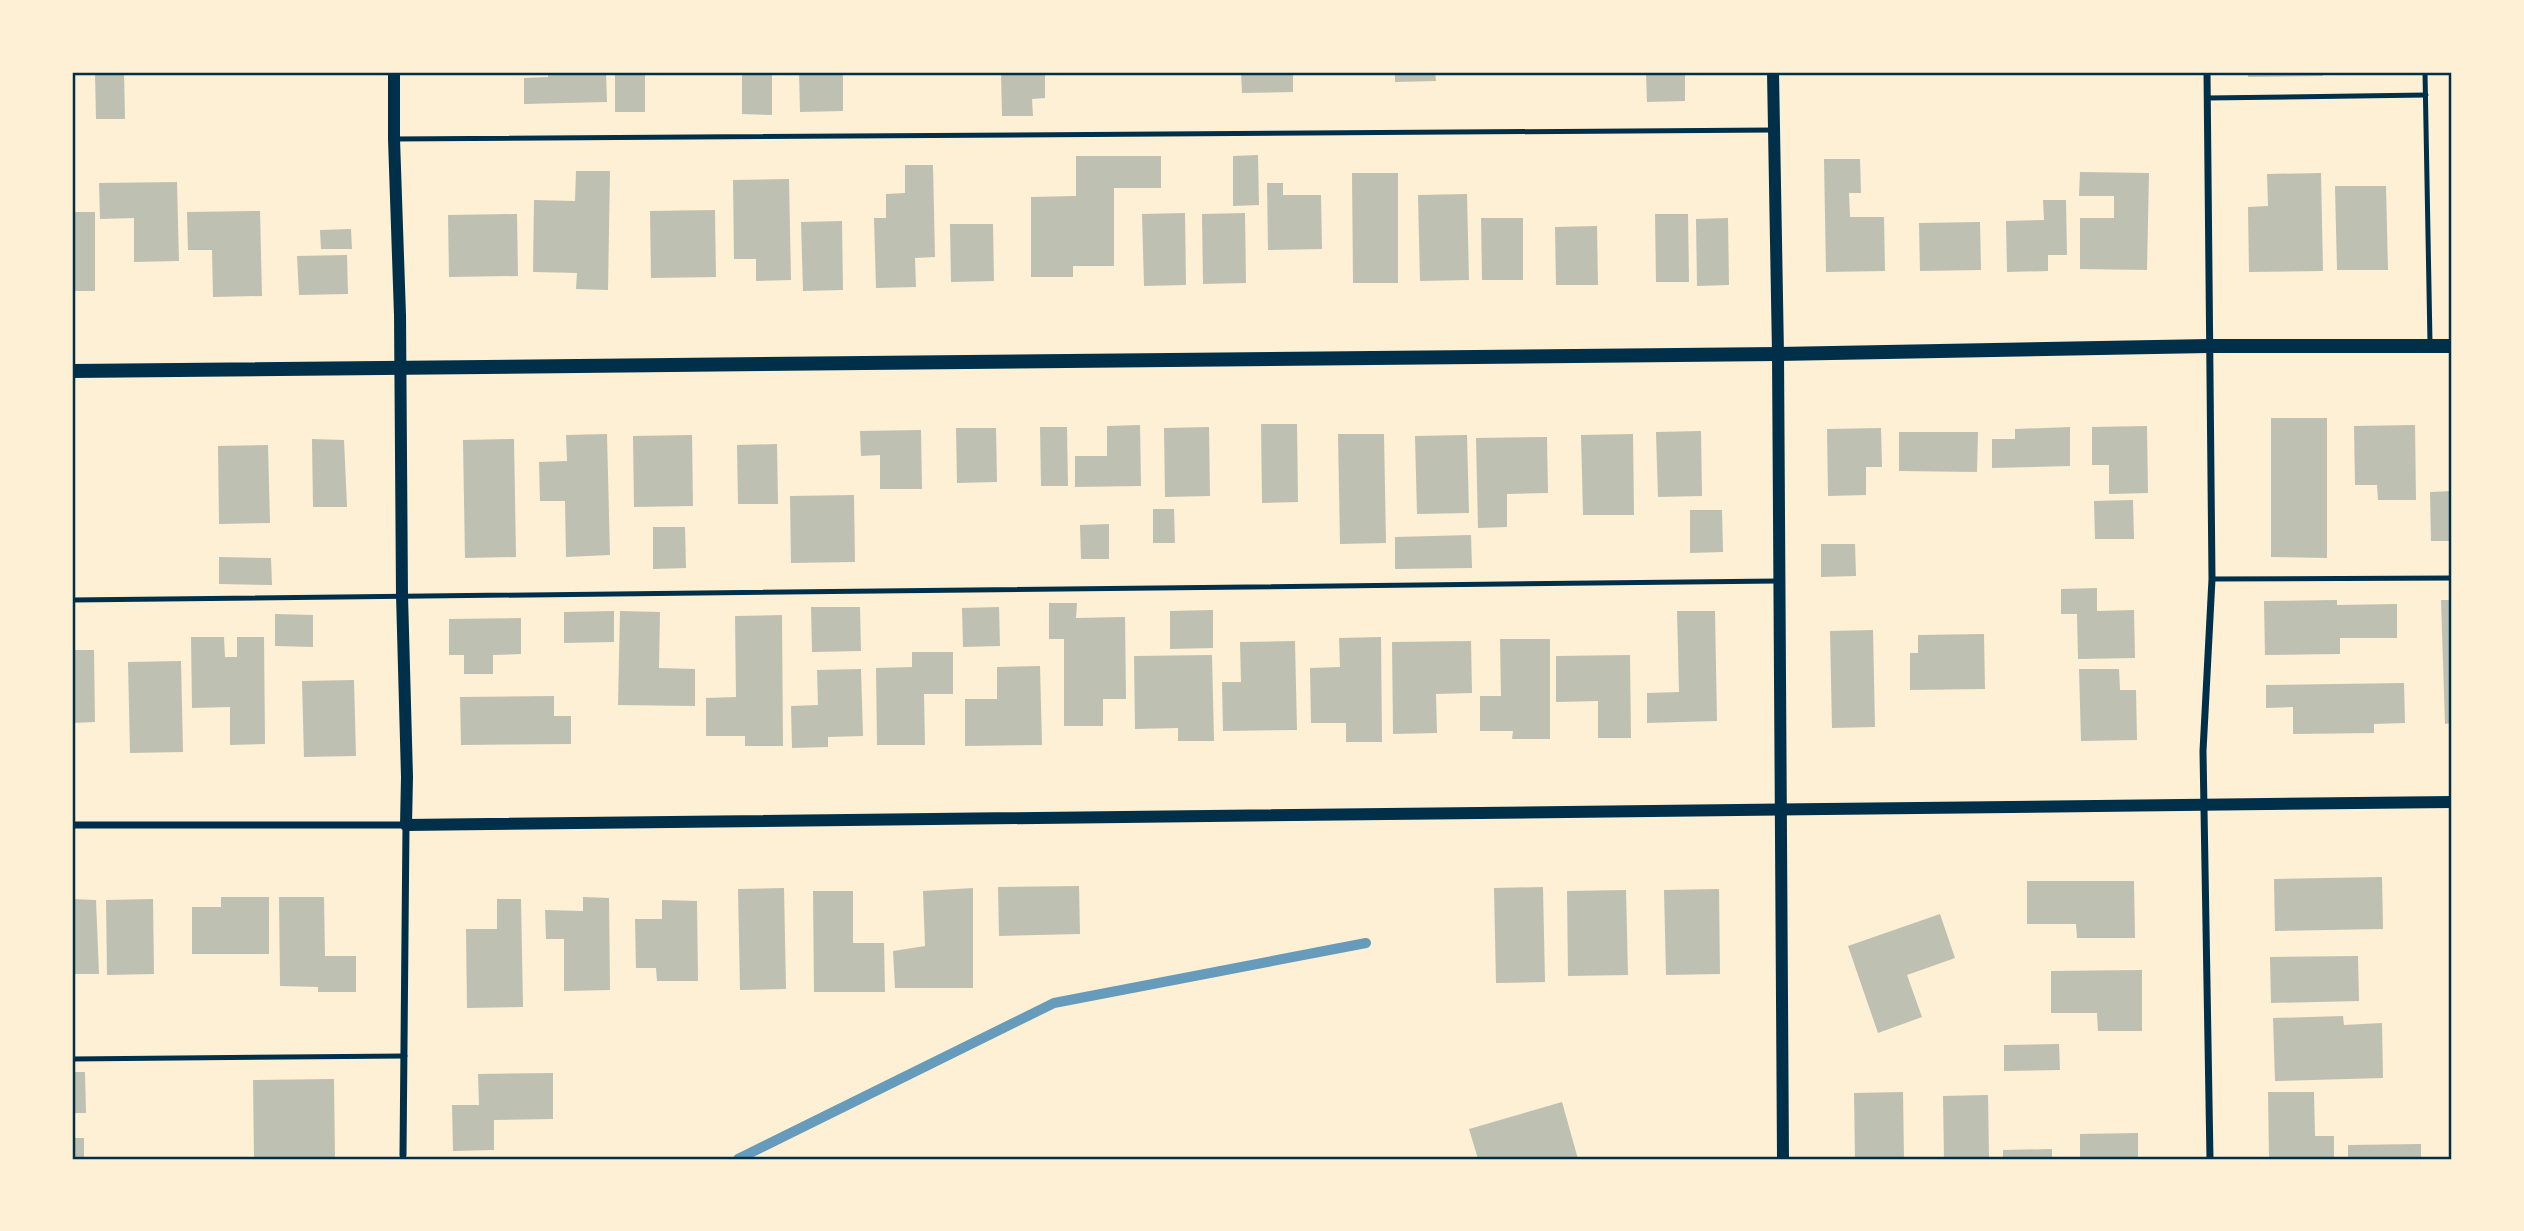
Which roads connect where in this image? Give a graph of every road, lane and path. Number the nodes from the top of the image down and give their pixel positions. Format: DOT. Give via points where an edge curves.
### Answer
graph roads {
  1 [pos="394,72"];
  2 [pos="1773,72"];
  3 [pos="2207,72"];
  4 [pos="2425,72"];
  5 [pos="2426,95"];
  6 [pos="2207,98"];
  7 [pos="1773,130"];
  8 [pos="394,139"];
  9 [pos="2209,346"];
  10 [pos="2430,346"];
  11 [pos="2452,346"];
  12 [pos="1778,354"];
  13 [pos="401,367"];
  14 [pos="72,371"];
  15 [pos="2452,578"];
  16 [pos="2212,579"];
  17 [pos="1779,581"];
  18 [pos="402,596"];
  19 [pos="72,600"];
  20 [pos="2452,802"];
  21 [pos="2205,804"];
  22 [pos="1779,810"];
  23 [pos="72,825"];
  24 [pos="406,825"];
  25 [pos="405,1056"];
  26 [pos="72,1059"];
  27 [pos="403,1155"];
  28 [pos="1783,1159"];
  29 [pos="2210,1159"];
  1 -- 8 [label="street"];
  2 -- 7 [label="street"];
  3 -- 6 [label="street"];
  4 -- 5 [label="lane"];
  5 -- 6 [label="lane"];
  5 -- 10 [label="lane"];
  6 -- 9 [label="street"];
  7 -- 8 [label="lane"];
  7 -- 12 [label="street"];
  8 -- 13 [label="street"];
  9 -- 10 [label="main road"];
  9 -- 12 [label="main road"];
  9 -- 16 [label="street"];
  10 -- 11 [label="main road"];
  12 -- 13 [label="main road"];
  12 -- 17 [label="street"];
  13 -- 14 [label="main road"];
  13 -- 18 [label="street"];
  15 -- 16 [label="lane"];
  16 -- 21 [label="street" via="2203,751"];
  17 -- 18 [label="lane"];
  17 -- 22 [label="street"];
  18 -- 19 [label="lane"];
  18 -- 24 [label="street"];
  20 -- 21 [label="street"];
  21 -- 22 [label="street"];
  21 -- 29 [label="street"];
  22 -- 24 [label="street"];
  22 -- 28 [label="street"];
  23 -- 24 [label="street"];
  24 -- 25 [label="street"];
  25 -- 26 [label="lane"];
  25 -- 27 [label="street"];
}
